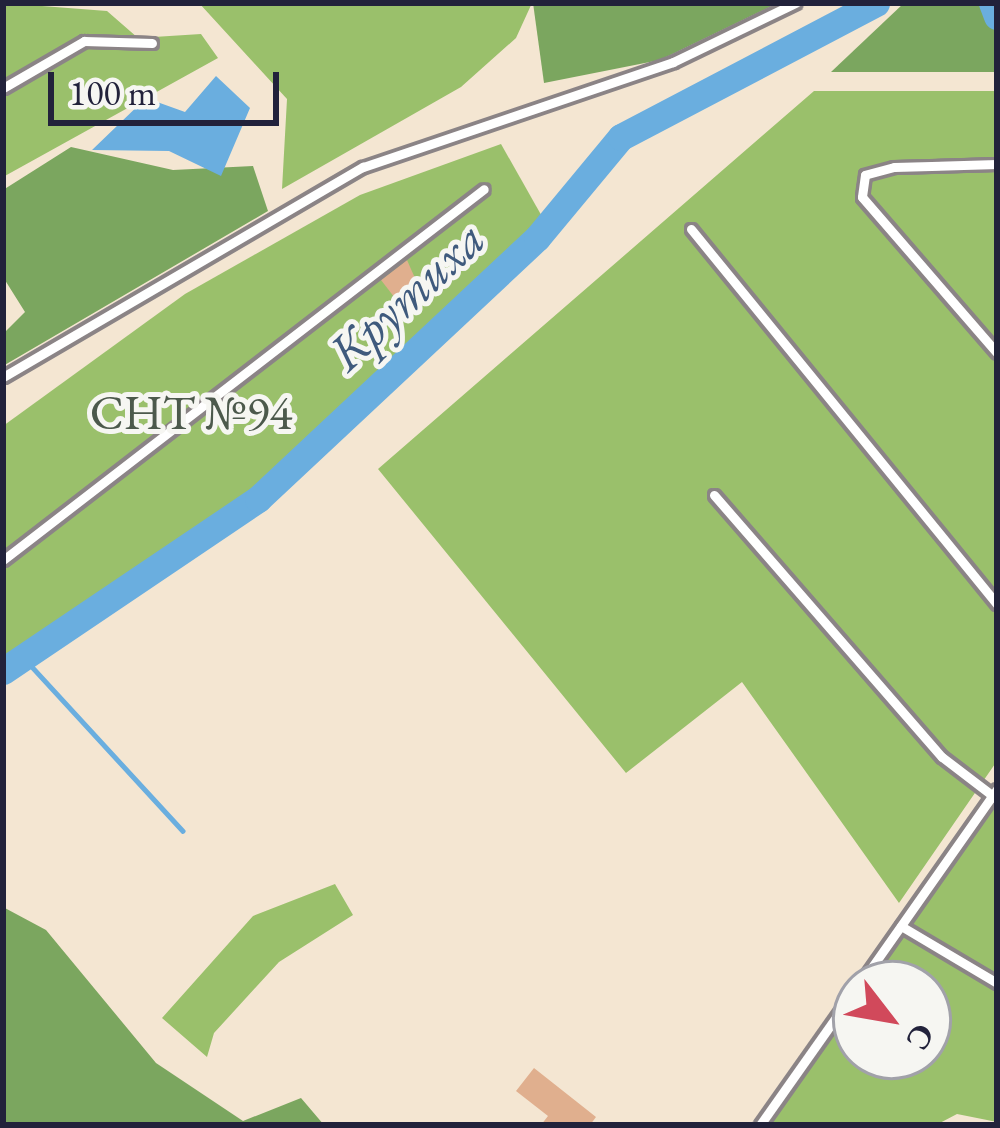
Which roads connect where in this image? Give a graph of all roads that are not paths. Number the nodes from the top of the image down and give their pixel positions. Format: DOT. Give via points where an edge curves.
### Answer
graph roads {
  1 [pos="796,3"];
  2 [pos="152,43"];
  3 [pos="3,88"];
  4 [pos="997,164"];
  5 [pos="484,189"];
  6 [pos="691,230"];
  7 [pos="997,353"];
  8 [pos="3,377"];
  9 [pos="714,495"];
  10 [pos="3,560"];
  11 [pos="997,604"];
  12 [pos="995,795"];
  13 [pos="901,926"];
  14 [pos="877,960"];
  15 [pos="997,983"];
  16 [pos="832,1024"];
  17 [pos="760,1125"];
  1 -- 8 [label="lane" via="673,62 363,167"];
  2 -- 3 [label="lane" via="84,40"];
  4 -- 7 [label="lane" via="894,167 865,175 862,197"];
  5 -- 10 [label="lane"];
  6 -- 11 [label="lane"];
  9 -- 12 [label="lane" via="943,757"];
  12 -- 13 [label="lane"];
  13 -- 14 [label="lane"];
  13 -- 15 [label="lane"];
  16 -- 17 [label="lane"];
}
